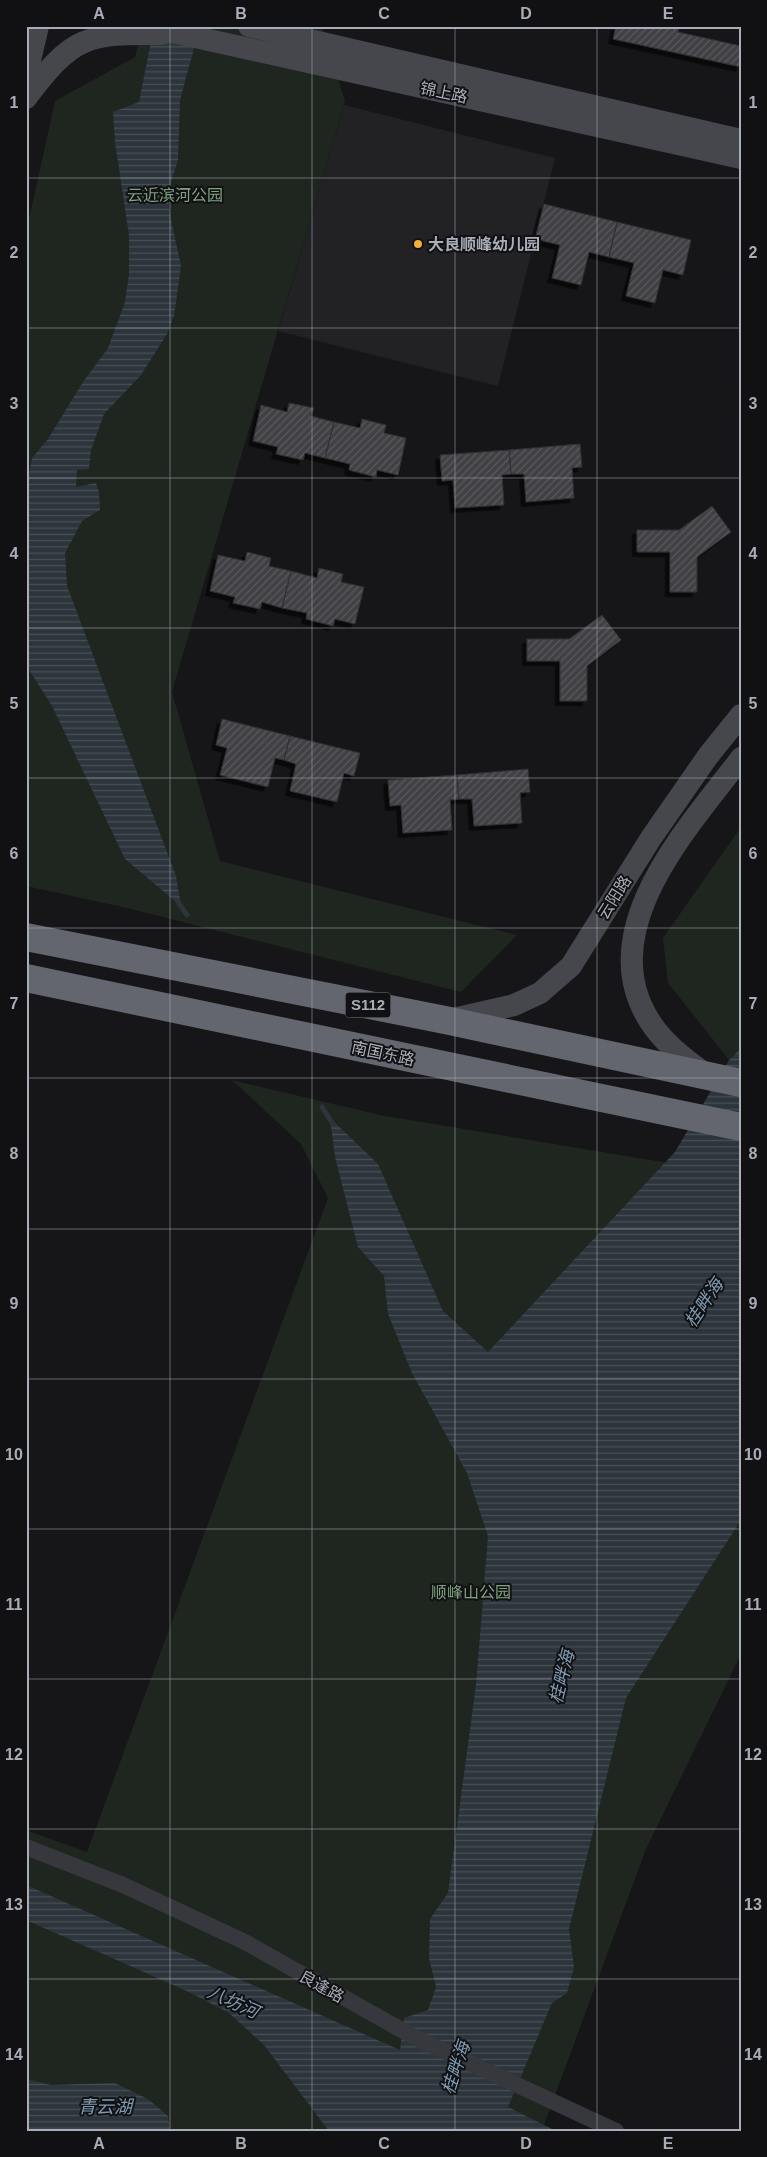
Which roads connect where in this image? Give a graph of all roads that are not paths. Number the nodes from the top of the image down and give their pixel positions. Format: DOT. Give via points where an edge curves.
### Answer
graph roads {
  1 [pos="38,26"];
  2 [pos="146,26"];
  3 [pos="249,26"];
  4 [pos="179,34"];
  5 [pos="26,78"];
  6 [pos="26,98"];
  7 [pos="741,140"];
  8 [pos="741,158"];
  9 [pos="741,714"];
  10 [pos="708,756"];
  11 [pos="741,757"];
  12 [pos="26,936"];
  13 [pos="26,978"];
  14 [pos="445,1020"];
  15 [pos="710,1076"];
  16 [pos="741,1083"];
  17 [pos="741,1127"];
  18 [pos="26,1847"];
  19 [pos="616,2131"];
  1 -- 5 [label="street"];
  2 -- 4 [label="street, 锦上路"];
  3 -- 7 [label="street, 锦上路"];
  4 -- 6 [label="street" via="104,35 82,42 63,54"];
  4 -- 8 [label="street, 锦上路"];
  9 -- 10 [label="street, 云阳路"];
  10 -- 11 [label="street" via="704,775 710,779"];
  10 -- 14 [label="street, 云阳路" via="650,838 581,950 556,980 538,994 514,1005"];
  11 -- 15 [label="street, 云阳路" via="660,871 641,910 631,963 634,989 649,1021 679,1054"];
  12 -- 14 [label="highway, S112"];
  13 -- 17 [label="highway, 南国东路"];
  14 -- 15 [label="highway, S112"];
  15 -- 16 [label="highway, S112"];
  18 -- 19 [label="street, 良逢路" via="123,1885 245,1942 414,2037"];
}
